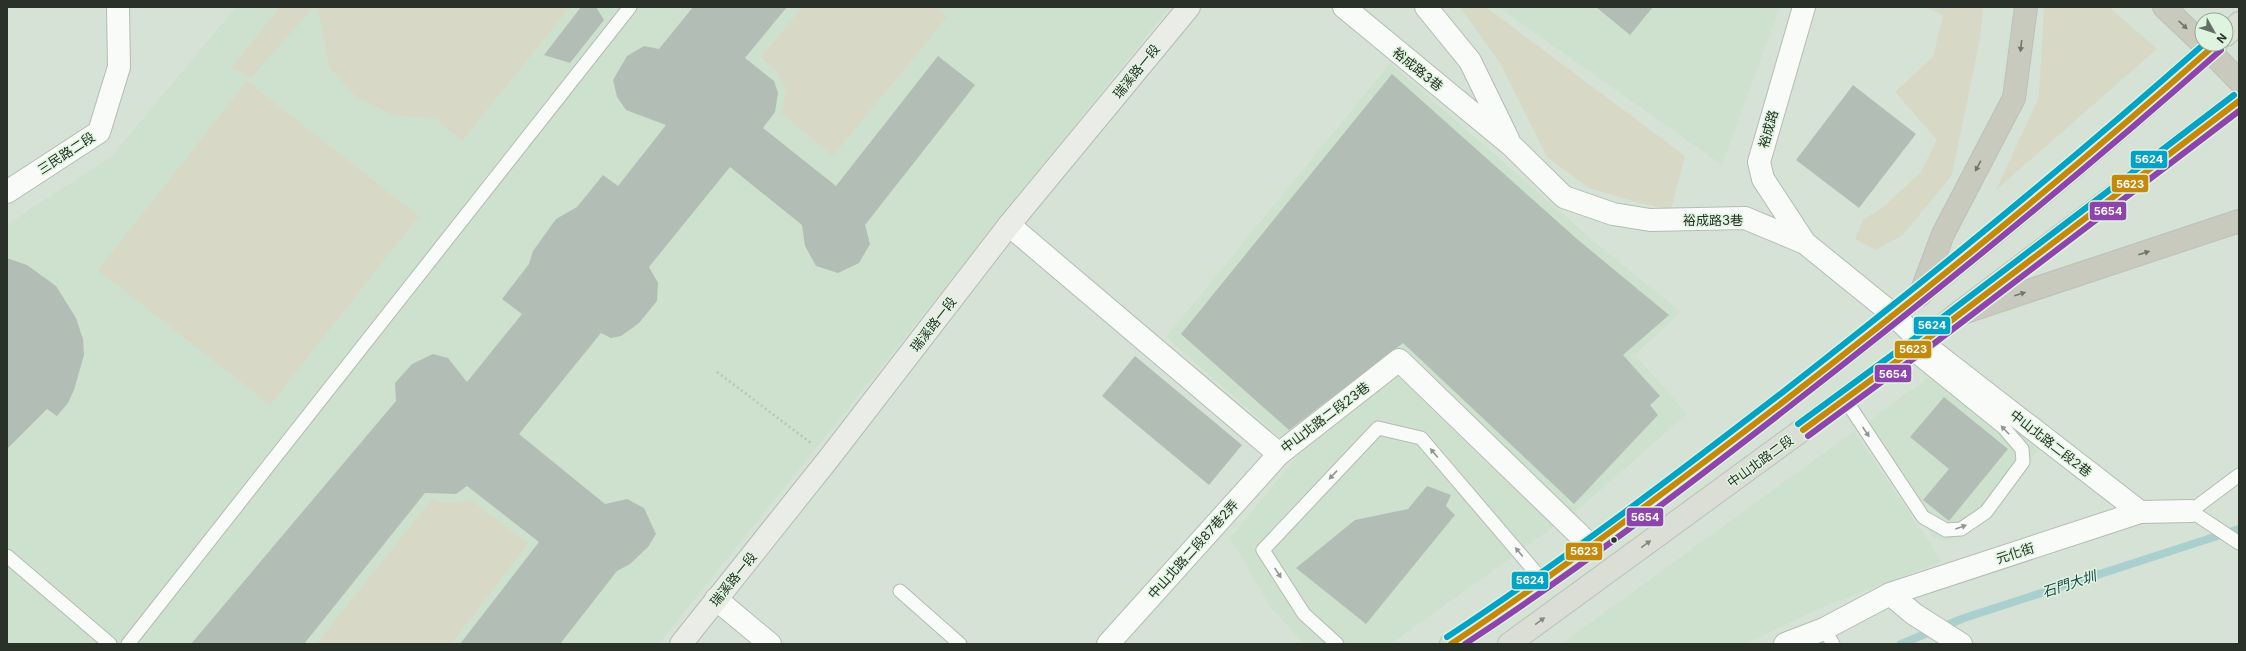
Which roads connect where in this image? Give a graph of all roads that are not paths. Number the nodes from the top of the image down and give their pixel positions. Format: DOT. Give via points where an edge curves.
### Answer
graph roads {
  1 [pos="118,7"];
  2 [pos="630,7"];
  3 [pos="1189,7"];
  4 [pos="1344,7"];
  5 [pos="1426,7"];
  6 [pos="1804,7"];
  7 [pos="2026,7"];
  8 [pos="2164,7"];
  9 [pos="2194,33"];
  10 [pos="2200,52"];
  11 [pos="2214,52"];
  12 [pos="2239,81"];
  13 [pos="2239,101"];
  14 [pos="1512,145"];
  15 [pos="7,192"];
  16 [pos="2239,221"];
  17 [pos="1009,225"];
  18 [pos="1805,243"];
  19 [pos="1920,294"];
  20 [pos="1956,315"];
  21 [pos="1895,316"];
  22 [pos="1916,347"];
  23 [pos="1845,399"];
  24 [pos="1279,454"];
  25 [pos="2239,475"];
  26 [pos="2191,510"];
  27 [pos="2140,512"];
  28 [pos="2239,543"];
  29 [pos="1593,548"];
  30 [pos="7,556"];
  31 [pos="1544,582"];
  32 [pos="900,591"];
  33 [pos="1890,594"];
  34 [pos="716,599"];
  35 [pos="1828,637"];
  36 [pos="1958,642"];
  37 [pos="110,644"];
  38 [pos="128,644"];
  39 [pos="681,644"];
  40 [pos="770,644"];
  41 [pos="960,644"];
  42 [pos="1108,644"];
  43 [pos="1337,644"];
  44 [pos="1451,644"];
  45 [pos="1509,644"];
  46 [pos="1785,644"];
  1 -- 15 [label="street, 三民路二段" via="119,67 98,132"];
  2 -- 38 [label="lane"];
  3 -- 17 [label="street, 瑞溪路一段"];
  4 -- 14 [label="street, 裕成路3巷"];
  5 -- 14 [label="street, 裕成路3巷" via="1470,61"];
  6 -- 18 [label="street, 裕成路" via="1759,162 1763,179"];
  7 -- 19 [label="highway, one-way" via="2014,98 1943,234"];
  8 -- 9 [label="highway, one-way"];
  10 -- 19 [label="main road"];
  11 -- 12 [label="highway"];
  13 -- 20 [label="main road, 中山北路二段"];
  14 -- 18 [label="street, 裕成路3巷" via="1564,196 1613,214 1650,220 1745,218"];
  20 -- 16 [label="highway, one-way"];
  17 -- 24 [label="street, 中山北路二段23巷"];
  17 -- 34 [label="street, 瑞溪路一段" via="830,457"];
  18 -- 21 [label="street, 裕成路3巷"];
  19 -- 21 [label="main road"];
  20 -- 22 [label="main road, 中山北路二段"];
  21 -- 22 [label="street, 裕成路3巷"];
  21 -- 29 [label="main road"];
  22 -- 23 [label="main road, 中山北路二段"];
  23 -- 22 [label="lane, one-way" via="1923,517 1946,530 1961,528 1986,512 2023,462 2022,449 2004,428"];
  22 -- 27 [label="street, 中山北路二段2巷"];
  45 -- 23 [label="main road, 中山北路二段, one-way"];
  24 -- 29 [label="street, 中山北路二段23巷" via="1398,360"];
  24 -- 42 [label="street, 中山北路二段87巷2弄"];
  25 -- 26 [label="lane"];
  26 -- 27 [label="street"];
  26 -- 28 [label="lane"];
  27 -- 33 [label="street, 元化街"];
  29 -- 31 [label="main road"];
  30 -- 37 [label="lane"];
  31 -- 43 [label="lane, one-way" via="1422,438 1378,428 1263,550 1304,614"];
  31 -- 44 [label="main road"];
  32 -- 41 [label="lane"];
  33 -- 35 [label="street, 元化街"];
  33 -- 36 [label="street" via="1914,614"];
  34 -- 39 [label="street, 瑞溪路一段"];
  34 -- 40 [label="street"];
  35 -- 46 [label="street, 元化街"];
}
